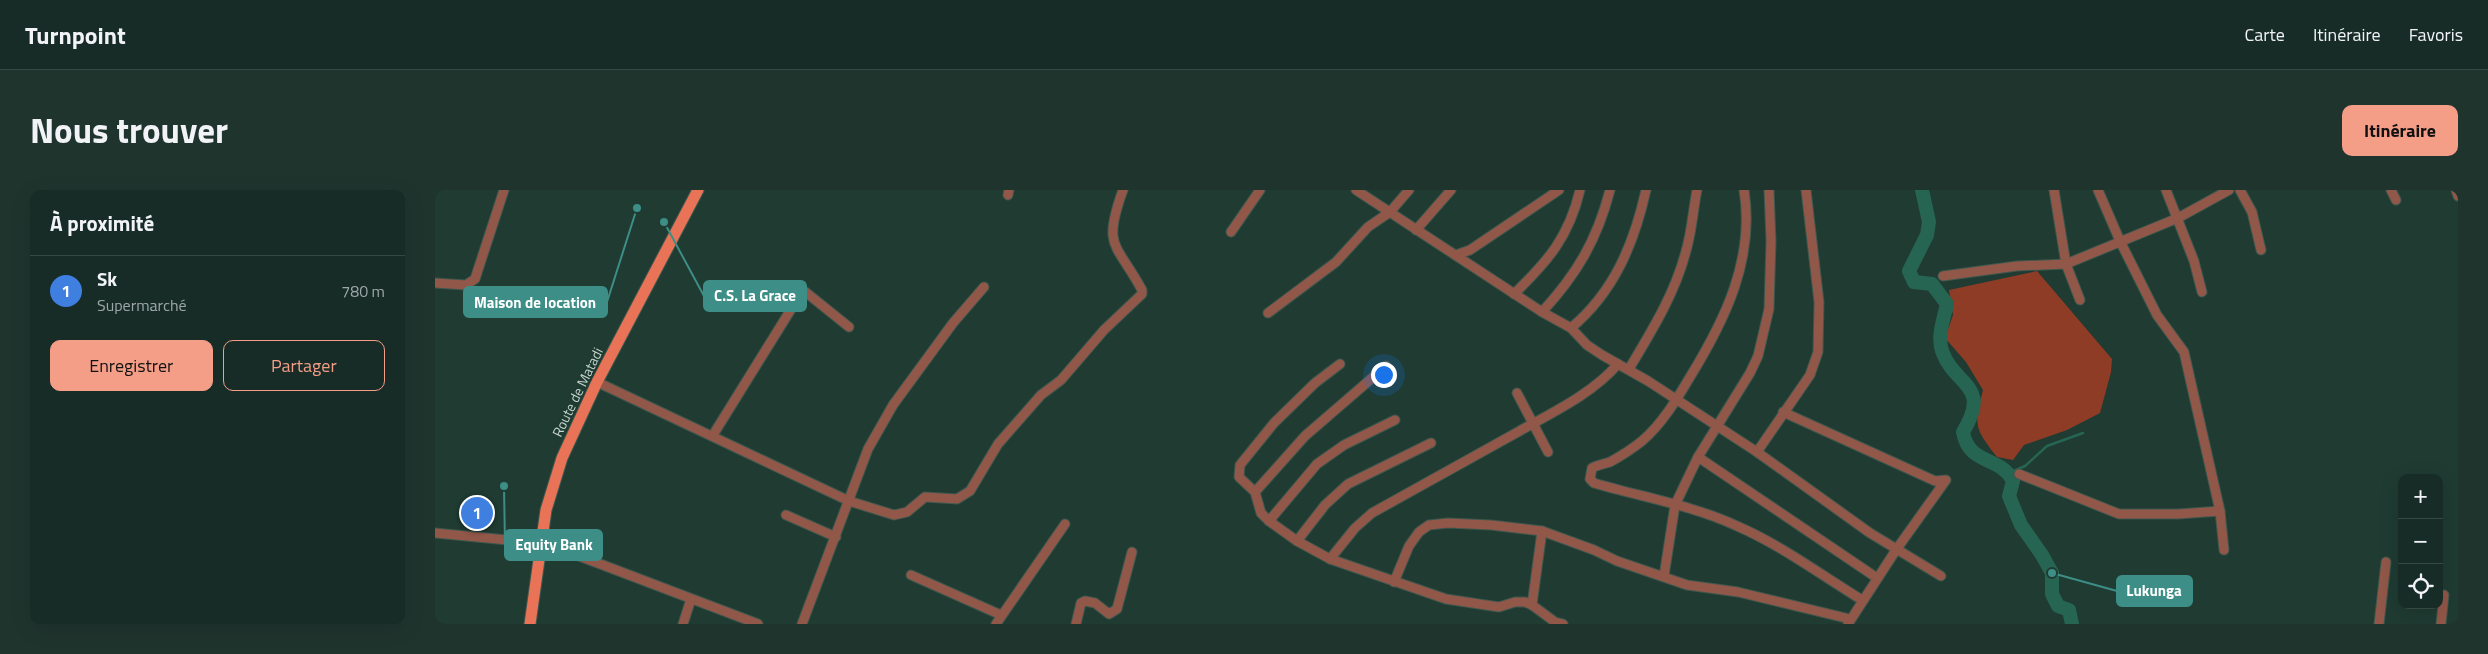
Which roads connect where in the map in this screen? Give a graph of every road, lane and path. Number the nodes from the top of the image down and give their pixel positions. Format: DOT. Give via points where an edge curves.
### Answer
graph roads {
  1 [pos="504,190"];
  2 [pos="698,190"];
  3 [pos="1123,190"];
  4 [pos="1260,190"];
  5 [pos="1356,190"];
  6 [pos="1409,190"];
  7 [pos="1451,190"];
  8 [pos="1559,190"];
  9 [pos="1580,190"];
  10 [pos="1610,190"];
  11 [pos="1646,190"];
  12 [pos="1697,190"];
  13 [pos="1744,190"];
  14 [pos="1769,190"];
  15 [pos="1806,190"];
  16 [pos="2055,190"];
  17 [pos="2098,190"];
  18 [pos="2167,190"];
  19 [pos="2229,190"];
  20 [pos="2240,190"];
  21 [pos="2391,190"];
  22 [pos="2456,190"];
  23 [pos="2458,196"];
  24 [pos="2395,200"];
  25 [pos="1390,212"];
  26 [pos="2178,218"];
  27 [pos="1416,230"];
  28 [pos="1231,232"];
  29 [pos="2119,241"];
  30 [pos="2261,250"];
  31 [pos="1456,255"];
  32 [pos="2066,264"];
  33 [pos="1943,276"];
  34 [pos="435,283"];
  35 [pos="984,287"];
  36 [pos="2203,292"];
  37 [pos="1514,294"];
  38 [pos="2080,300"];
  39 [pos="1542,312"];
  40 [pos="1268,313"];
  41 [pos="849,327"];
  42 [pos="1571,328"];
  43 [pos="1340,364"];
  44 [pos="1617,364"];
  45 [pos="1386,366"];
  46 [pos="1629,369"];
  47 [pos="597,382"];
  48 [pos="1517,393"];
  49 [pos="1677,400"];
  50 [pos="1783,412"];
  51 [pos="1395,420"];
  52 [pos="1532,424"];
  53 [pos="1716,425"];
  54 [pos="713,435"];
  55 [pos="1431,443"];
  56 [pos="1548,452"];
  57 [pos="1757,452"];
  58 [pos="1697,456"];
  59 [pos="2019,474"];
  60 [pos="1255,492"];
  61 [pos="849,500"];
  62 [pos="1675,504"];
  63 [pos="2220,512"];
  64 [pos="786,515"];
  65 [pos="1269,521"];
  66 [pos="1065,524"];
  67 [pos="1542,531"];
  68 [pos="435,533"];
  69 [pos="836,538"];
  70 [pos="1297,541"];
  71 [pos="540,544"];
  72 [pos="1896,550"];
  73 [pos="2225,550"];
  74 [pos="1132,552"];
  75 [pos="1330,559"];
  76 [pos="2386,562"];
  77 [pos="911,575"];
  78 [pos="1664,576"];
  79 [pos="1941,576"];
  80 [pos="1877,578"];
  81 [pos="1394,582"];
  82 [pos="2444,595"];
  83 [pos="691,599"];
  84 [pos="1862,600"];
  85 [pos="1532,605"];
  86 [pos="1001,615"];
  87 [pos="1849,622"];
  88 [pos="530,624"];
  89 [pos="683,624"];
  90 [pos="758,624"];
  91 [pos="802,624"];
  92 [pos="996,624"];
  93 [pos="1076,624"];
  94 [pos="1563,624"];
  95 [pos="2379,624"];
  96 [pos="2441,624"];
  1 -- 34 [label="street" via="475,279 459,285"];
  2 -- 47 [label="main road, Route de Matadi"];
  3 -- 61 [label="street" via="1111,226 1112,238 1142,294 1061,380 1041,394 998,444 970,491 957,499 925,497 907,512 894,515"];
  4 -- 28 [label="street"];
  5 -- 25 [label="street"];
  6 -- 25 [label="street"];
  7 -- 27 [label="street"];
  8 -- 31 [label="street" via="1470,250"];
  9 -- 37 [label="street" via="1572,219 1560,244"];
  10 -- 39 [label="street" via="1588,253"];
  11 -- 42 [label="street" via="1635,234 1614,278 1588,313"];
  12 -- 46 [label="street" via="1686,251 1668,301"];
  13 -- 49 [label="street" via="1745,240 1731,300 1720,327"];
  14 -- 53 [label="street" via="1770,287 1765,328 1750,373"];
  15 -- 50 [label="street" via="1819,302 1818,352 1811,375"];
  16 -- 32 [label="street"];
  17 -- 29 [label="street"];
  18 -- 26 [label="street"];
  19 -- 26 [label="street"];
  20 -- 30 [label="street" via="2252,212"];
  21 -- 24 [label="street"];
  22 -- 23 [label="street"];
  25 -- 27 [label="street"];
  25 -- 40 [label="street" via="1369,227 1336,262"];
  26 -- 29 [label="street"];
  26 -- 36 [label="street"];
  27 -- 31 [label="street"];
  29 -- 32 [label="street"];
  29 -- 63 [label="street" via="2157,315 2184,352"];
  31 -- 37 [label="street"];
  32 -- 33 [label="street" via="2017,266"];
  32 -- 38 [label="street"];
  35 -- 61 [label="street" via="953,323 893,405 868,449"];
  37 -- 39 [label="street"];
  39 -- 42 [label="street"];
  41 -- 54 [label="street" via="803,290"];
  42 -- 44 [label="street" via="1587,345"];
  43 -- 60 [label="street" via="1274,423 1239,465 1239,477"];
  44 -- 46 [label="street"];
  44 -- 52 [label="street" via="1591,388"];
  45 -- 60 [label="street" via="1305,436"];
  46 -- 49 [label="street"];
  47 -- 54 [label="street"];
  47 -- 71 [label="main road, Route de Matadi" via="562,458 546,510"];
  48 -- 52 [label="street"];
  49 -- 53 [label="street"];
  49 -- 62 [label="street" via="1644,439 1608,463 1592,468 1590,474 1594,483"];
  50 -- 57 [label="street"];
  50 -- 72 [label="street" via="1935,481 1946,480"];
  51 -- 65 [label="street" via="1344,445 1317,464"];
  52 -- 56 [label="street"];
  52 -- 75 [label="street" via="1372,513"];
  53 -- 57 [label="street"];
  53 -- 58 [label="street"];
  54 -- 61 [label="street"];
  55 -- 70 [label="street" via="1348,484 1325,505"];
  57 -- 72 [label="street"];
  58 -- 62 [label="street"];
  58 -- 80 [label="street"];
  59 -- 63 [label="street" via="2119,514"];
  60 -- 65 [label="street" via="1261,512"];
  61 -- 69 [label="street"];
  62 -- 78 [label="street"];
  62 -- 84 [label="street" via="1736,525"];
  63 -- 73 [label="street"];
  64 -- 69 [label="street"];
  65 -- 70 [label="street"];
  66 -- 86 [label="street"];
  67 -- 78 [label="street"];
  67 -- 81 [label="street" via="1457,523 1429,526 1419,532 1409,546"];
  67 -- 85 [label="street"];
  68 -- 71 [label="street"];
  69 -- 91 [label="street"];
  70 -- 75 [label="street"];
  71 -- 83 [label="street"];
  71 -- 88 [label="main road, Route de Matadi"];
  72 -- 79 [label="street"];
  72 -- 80 [label="street"];
  74 -- 93 [label="street" via="1117,609 1109,614 1085,600 1081,603"];
  75 -- 81 [label="street"];
  76 -- 95 [label="street"];
  77 -- 86 [label="street"];
  78 -- 87 [label="street" via="1687,585 1738,592"];
  80 -- 84 [label="street"];
  81 -- 85 [label="street" via="1446,599 1499,607 1515,602"];
  82 -- 96 [label="street"];
  83 -- 89 [label="street"];
  83 -- 90 [label="street"];
  84 -- 87 [label="street"];
  85 -- 94 [label="street"];
  86 -- 92 [label="street"];
}
